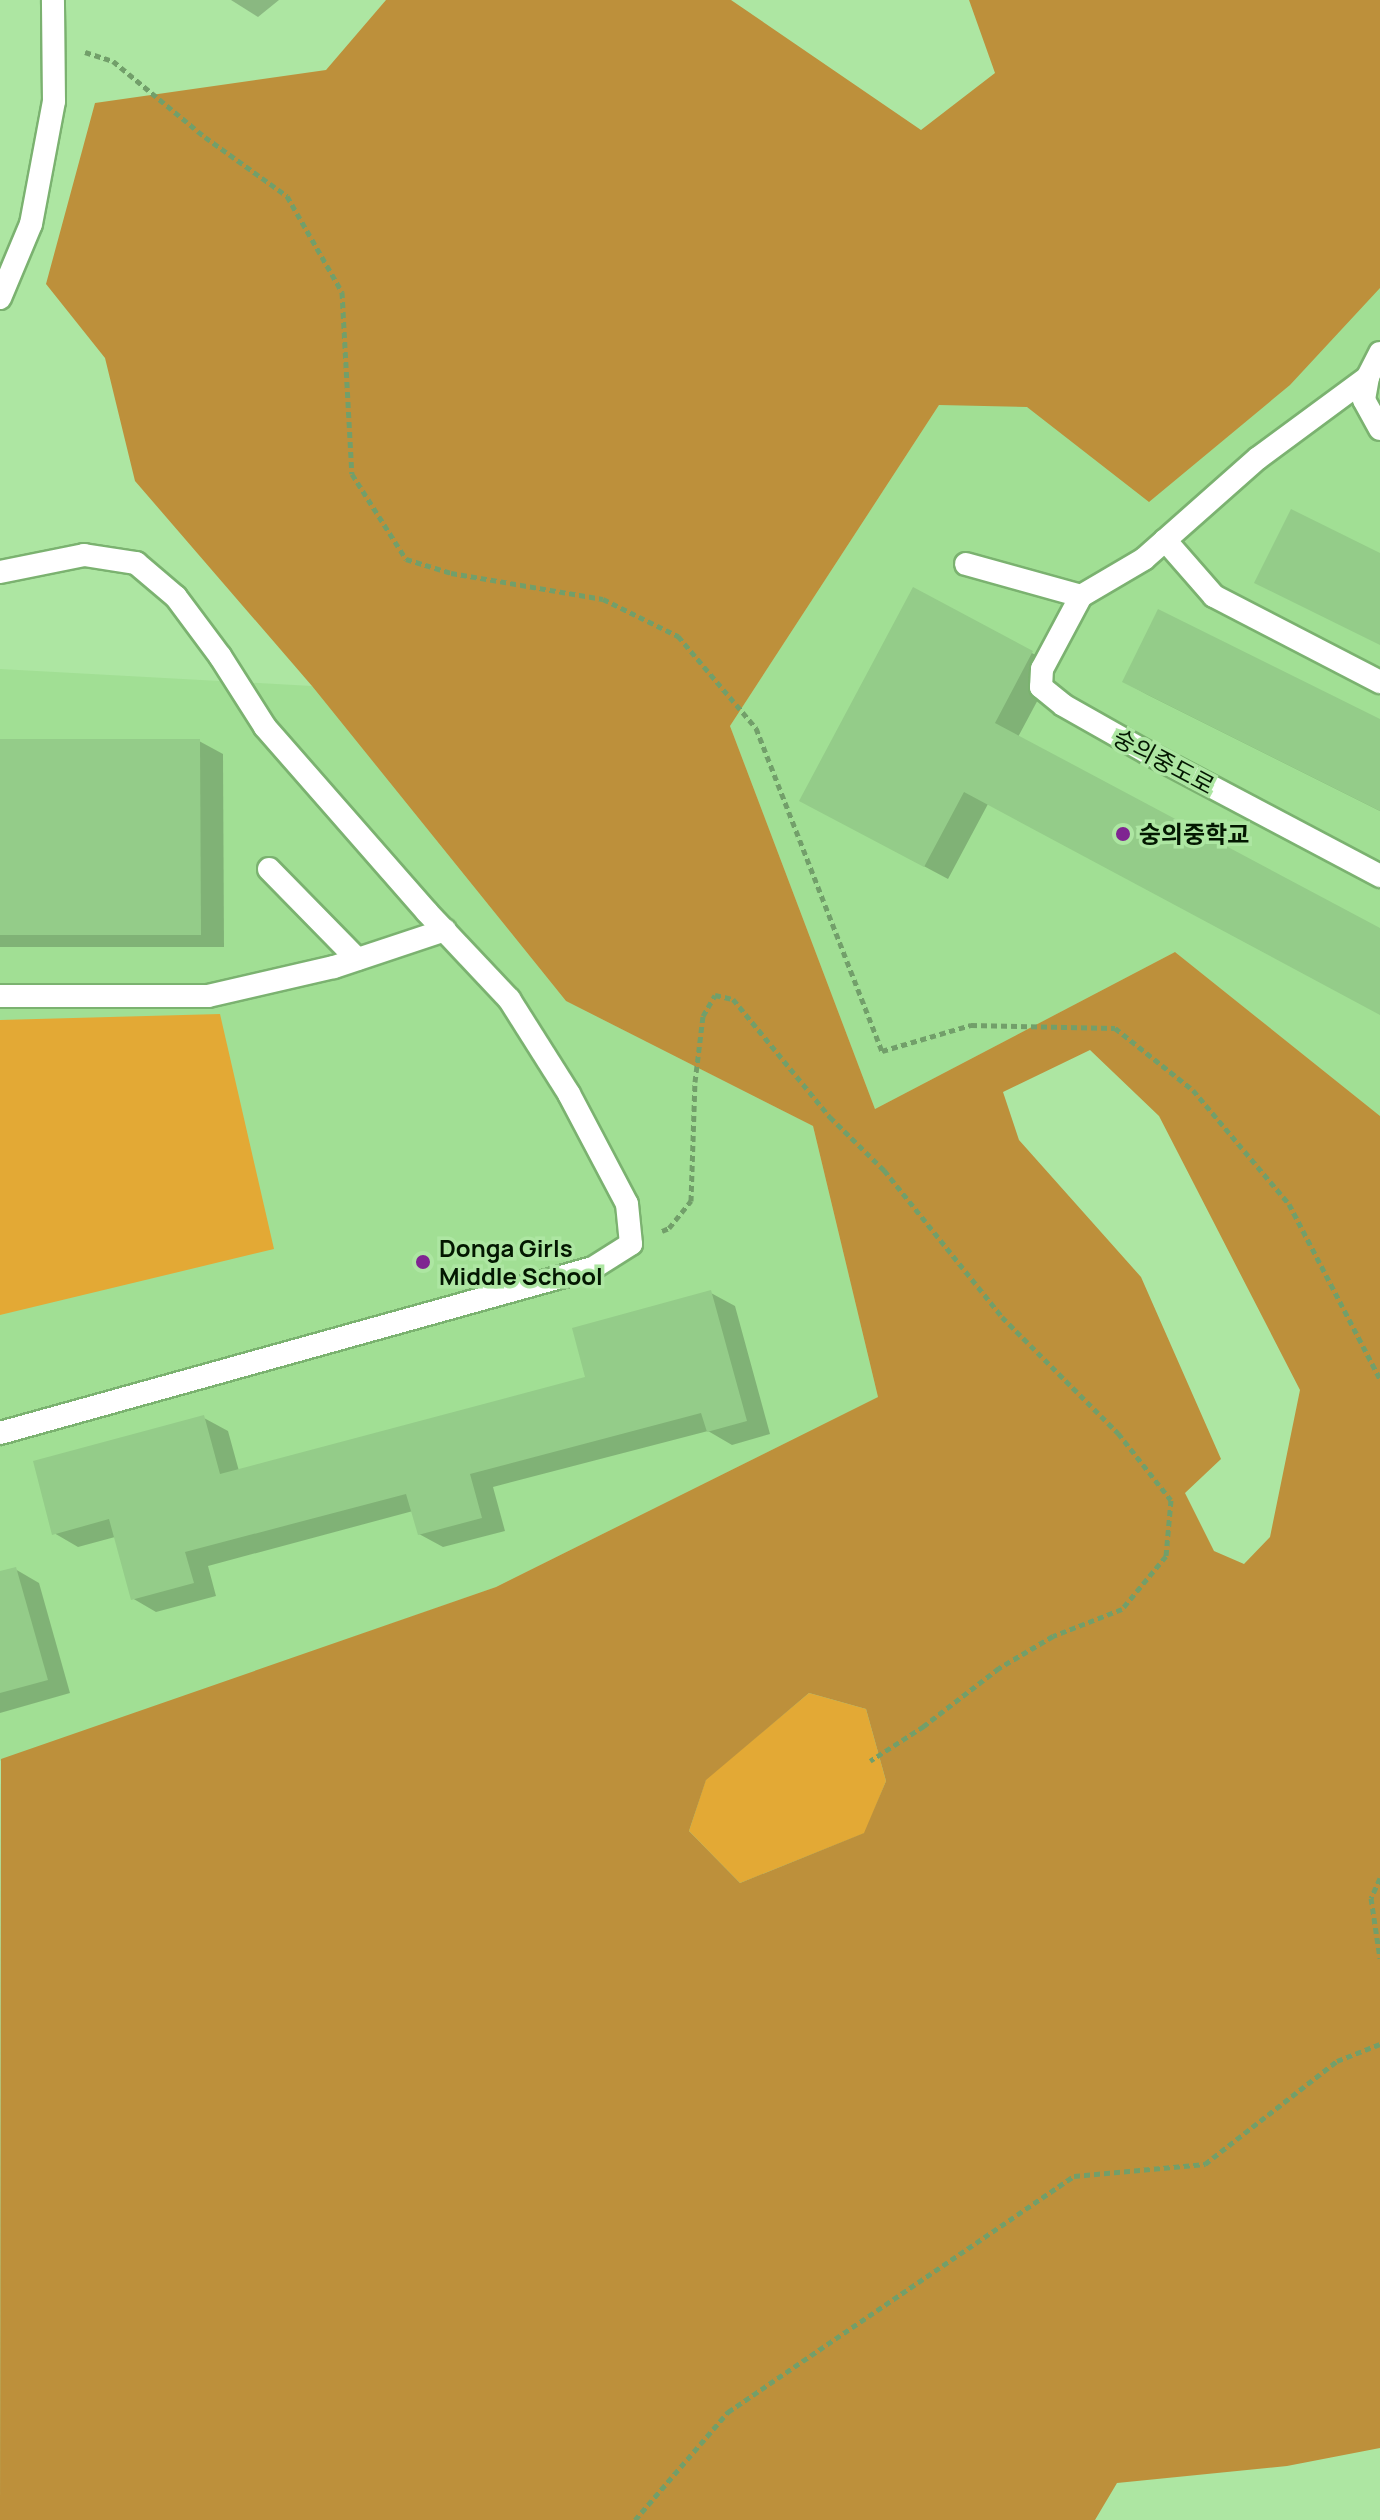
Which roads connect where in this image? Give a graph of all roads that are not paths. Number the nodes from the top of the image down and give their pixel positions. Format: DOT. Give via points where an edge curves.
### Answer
graph roads {
  1 [pos="53,0"];
  2 [pos="0,298"];
  3 [pos="1380,353"];
  4 [pos="1368,377"];
  5 [pos="1380,429"];
  6 [pos="1165,540"];
  7 [pos="966,564"];
  8 [pos="0,572"];
  9 [pos="1081,596"];
  10 [pos="1380,682"];
  11 [pos="269,869"];
  12 [pos="1380,876"];
  13 [pos="445,930"];
  14 [pos="357,959"];
  15 [pos="0,996"];
  16 [pos="0,1433"];
  1 -- 2 [label="lane" via="54,101 31,224"];
  3 -- 4 [label="lane"];
  4 -- 5 [label="lane" via="1364,400"];
  4 -- 6 [label="lane" via="1258,458"];
  6 -- 9 [label="lane" via="1144,559"];
  6 -- 10 [label="lane" via="1214,596"];
  7 -- 9 [label="lane"];
  8 -- 13 [label="lane" via="84,555 136,563 176,597 265,727"];
  9 -- 12 [label="lane, 숭의중도로" via="1042,669 1041,687 1148,753"];
  11 -- 14 [label="lane"];
  13 -- 14 [label="lane"];
  13 -- 16 [label="lane" via="509,999 569,1094 627,1204 631,1244 593,1268"];
  14 -- 15 [label="lane" via="208,996"];
}
